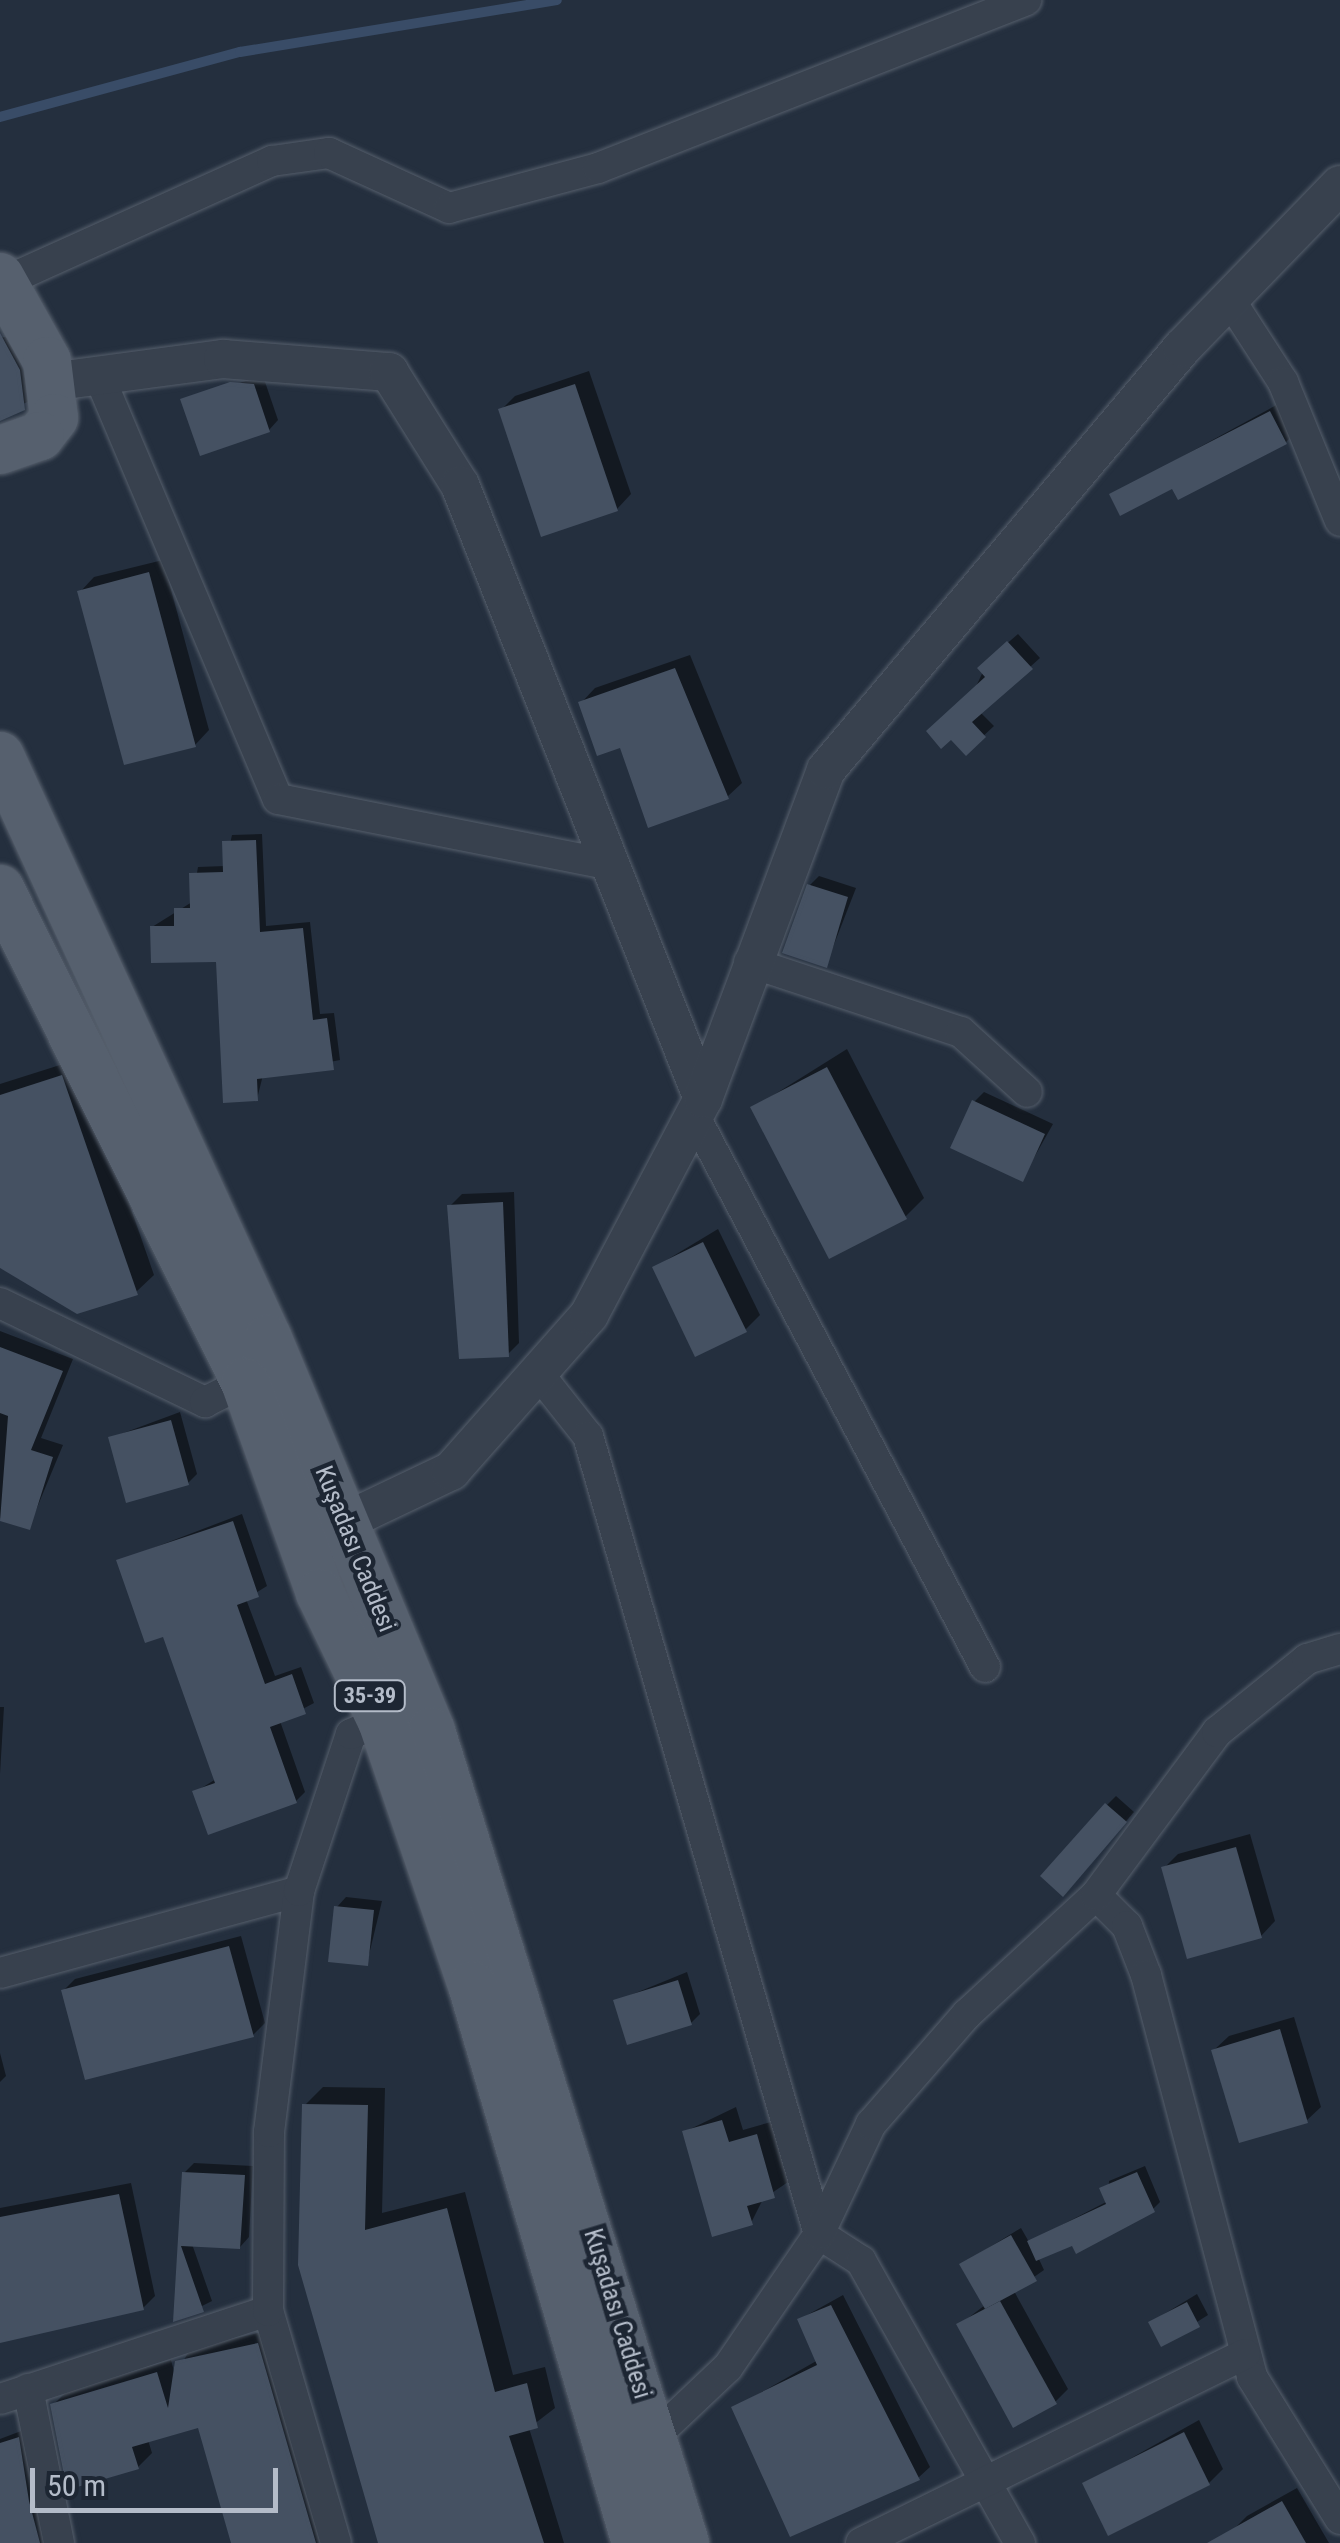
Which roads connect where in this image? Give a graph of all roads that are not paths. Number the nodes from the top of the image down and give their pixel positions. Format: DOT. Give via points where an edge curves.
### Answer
graph roads {
  1 [pos="1026,0"];
  2 [pos="1340,185"];
  3 [pos="3,279"];
  4 [pos="1230,300"];
  5 [pos="99,376"];
  6 [pos="50,382"];
  7 [pos="0,450"];
  8 [pos="1340,521"];
  9 [pos="0,756"];
  10 [pos="610,865"];
  11 [pos="0,889"];
  12 [pos="750,962"];
  13 [pos="1026,1092"];
  14 [pos="698,1107"];
  15 [pos="0,1303"];
  16 [pos="538,1373"];
  17 [pos="245,1382"];
  18 [pos="344,1522"];
  19 [pos="1340,1648"];
  20 [pos="985,1667"];
  21 [pos="382,1721"];
  22 [pos="299,1891"];
  23 [pos="1096,1895"];
  24 [pos="0,1973"];
  25 [pos="819,2234"];
  26 [pos="268,2311"];
  27 [pos="1246,2354"];
  28 [pos="14,2394"];
  29 [pos="655,2436"];
  30 [pos="987,2484"];
  31 [pos="1340,2519"];
  32 [pos="59,2543"];
  33 [pos="336,2543"];
  34 [pos="636,2543"];
  35 [pos="685,2543"];
  36 [pos="861,2543"];
  37 [pos="1020,2543"];
  1 -- 3 [label="street" via="598,168 449,208 328,153 272,162"];
  2 -- 4 [label="street"];
  3 -- 6 [label="main road"];
  4 -- 8 [label="street" via="1283,382"];
  4 -- 12 [label="street" via="826,770"];
  5 -- 6 [label="street"];
  5 -- 10 [label="street" via="278,800"];
  5 -- 10 [label="street" via="224,359 389,372 460,485"];
  6 -- 7 [label="main road" via="54,418 40,436"];
  9 -- 18 [label="main road, Kuşadası Caddesi / 35-39"];
  10 -- 14 [label="street"];
  11 -- 17 [label="main road, Kuşadası Caddesi / 35-39"];
  12 -- 13 [label="street" via="961,1032"];
  12 -- 14 [label="street"];
  14 -- 16 [label="street" via="589,1315"];
  14 -- 20 [label="street"];
  15 -- 17 [label="street" via="205,1402"];
  16 -- 18 [label="street" via="452,1471"];
  16 -- 25 [label="street" via="588,1436"];
  17 -- 21 [label="main road, Kuşadası Caddesi / 35-39" via="320,1593"];
  18 -- 29 [label="main road, Kuşadası Caddesi / 35-39" via="431,1730"];
  19 -- 23 [label="street" via="1307,1659 1217,1732"];
  21 -- 22 [label="street" via="351,1734"];
  21 -- 34 [label="main road, Kuşadası Caddesi / 35-39" via="472,1986"];
  22 -- 24 [label="street"];
  22 -- 26 [label="street" via="269,2132"];
  23 -- 25 [label="street" via="966,2014 871,2124"];
  23 -- 27 [label="street" via="1126,1926 1146,1976"];
  25 -- 29 [label="street" via="728,2368"];
  25 -- 30 [label="street" via="861,2261"];
  26 -- 28 [label="street"];
  26 -- 33 [label="street"];
  27 -- 30 [label="street"];
  27 -- 31 [label="street"];
  28 -- 32 [label="street"];
  29 -- 35 [label="main road, Kuşadası Caddesi / 35-39"];
  30 -- 36 [label="street"];
  30 -- 37 [label="street"];
}
